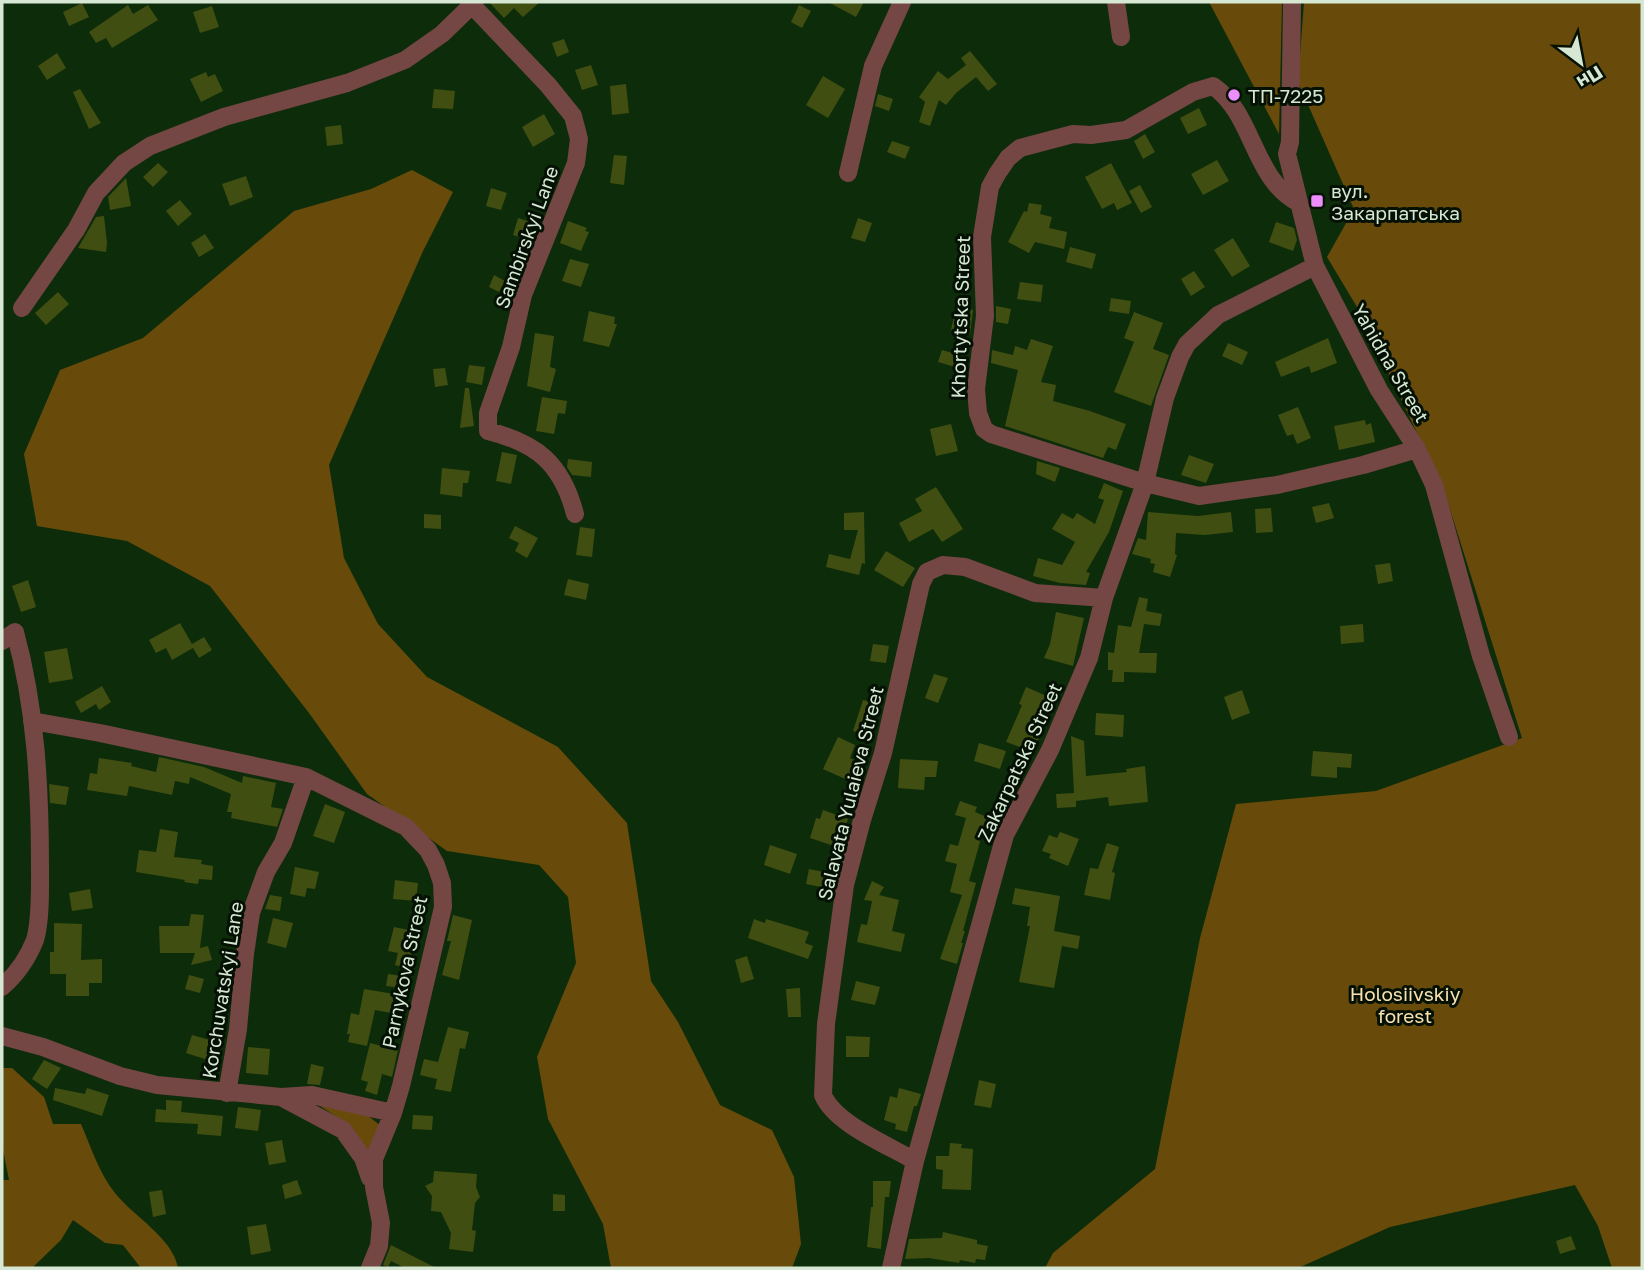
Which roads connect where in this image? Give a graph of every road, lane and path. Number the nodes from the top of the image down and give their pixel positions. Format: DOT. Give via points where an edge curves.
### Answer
graph roads {
  1 [pos="902,2"];
  2 [pos="1116,2"];
  3 [pos="1292,2"];
  4 [pos="473,3"];
  5 [pos="1121,37"];
  6 [pos="848,173"];
  7 [pos="1299,203"];
  8 [pos="1315,266"];
  9 [pos="22,308"];
  10 [pos="1417,449"];
  11 [pos="1145,483"];
  12 [pos="575,514"];
  13 [pos="1104,598"];
  14 [pos="8,637"];
  15 [pos="32,721"];
  16 [pos="1509,737"];
  17 [pos="306,777"];
  18 [pos="2,988"];
  19 [pos="2,1036"];
  20 [pos="227,1093"];
  21 [pos="281,1097"];
  22 [pos="393,1113"];
  23 [pos="915,1161"];
  24 [pos="374,1187"];
  25 [pos="370,1268"];
  26 [pos="891,1268"];
  1 -- 6 [label="street" via="873,66"];
  2 -- 5 [label="street"];
  3 -- 7 [label="street, Yahidna Street" via="1287,154"];
  4 -- 9 [label="street" via="442,34 405,60 347,83 224,117 150,146 124,163 96,193"];
  4 -- 12 [label="street, Sambirskyi Lane" via="573,116 579,139 576,163 523,295 488,413 488,431 513,438 542,454 557,469"];
  7 -- 8 [label="street, Yahidna Street"];
  7 -- 11 [label="street, Khortytska Street" via="1275,184 1241,119 1213,86 1193,92 1126,130 1073,134 1020,148 997,174 990,187 982,237 985,316 975,389 984,429"];
  8 -- 10 [label="street, Yahidna Street" via="1379,390"];
  8 -- 11 [label="street, Zakarpatska Street" via="1218,315 1187,344 1165,398"];
  10 -- 11 [label="street" via="1277,485 1199,496"];
  10 -- 16 [label="street, Yahidna Street" via="1434,485 1481,656"];
  11 -- 13 [label="street, Zakarpatska Street"];
  13 -- 23 [label="street, Zakarpatska Street" via="1089,658 1050,750 1005,835"];
  13 -- 23 [label="street, Salavata Yulaieva Street" via="1035,593 965,567 943,565 927,572 921,584 883,753 845,885 823,1095 838,1116"];
  14 -- 15 [label="street" via="25,670"];
  15 -- 17 [label="street, Parnykova Street"];
  15 -- 18 [label="street" via="40,830 36,938 20,971"];
  17 -- 20 [label="street, Korchuvatskyi Lane" via="251,913"];
  17 -- 22 [label="street, Parnykova Street" via="406,827 428,850 442,883 443,907 435,945"];
  19 -- 20 [label="street, Korchuvatskyi Lane" via="133,1079"];
  20 -- 21 [label="street, Korchuvatskyi Lane"];
  21 -- 22 [label="street, Korchuvatskyi Lane" via="312,1095"];
  21 -- 24 [label="street" via="343,1130 363,1158"];
  22 -- 24 [label="street, Parnykova Street" via="374,1159"];
  23 -- 26 [label="street, Zakarpatska Street"];
  24 -- 25 [label="street, Parnykova Street" via="381,1223 379,1246"];
}
